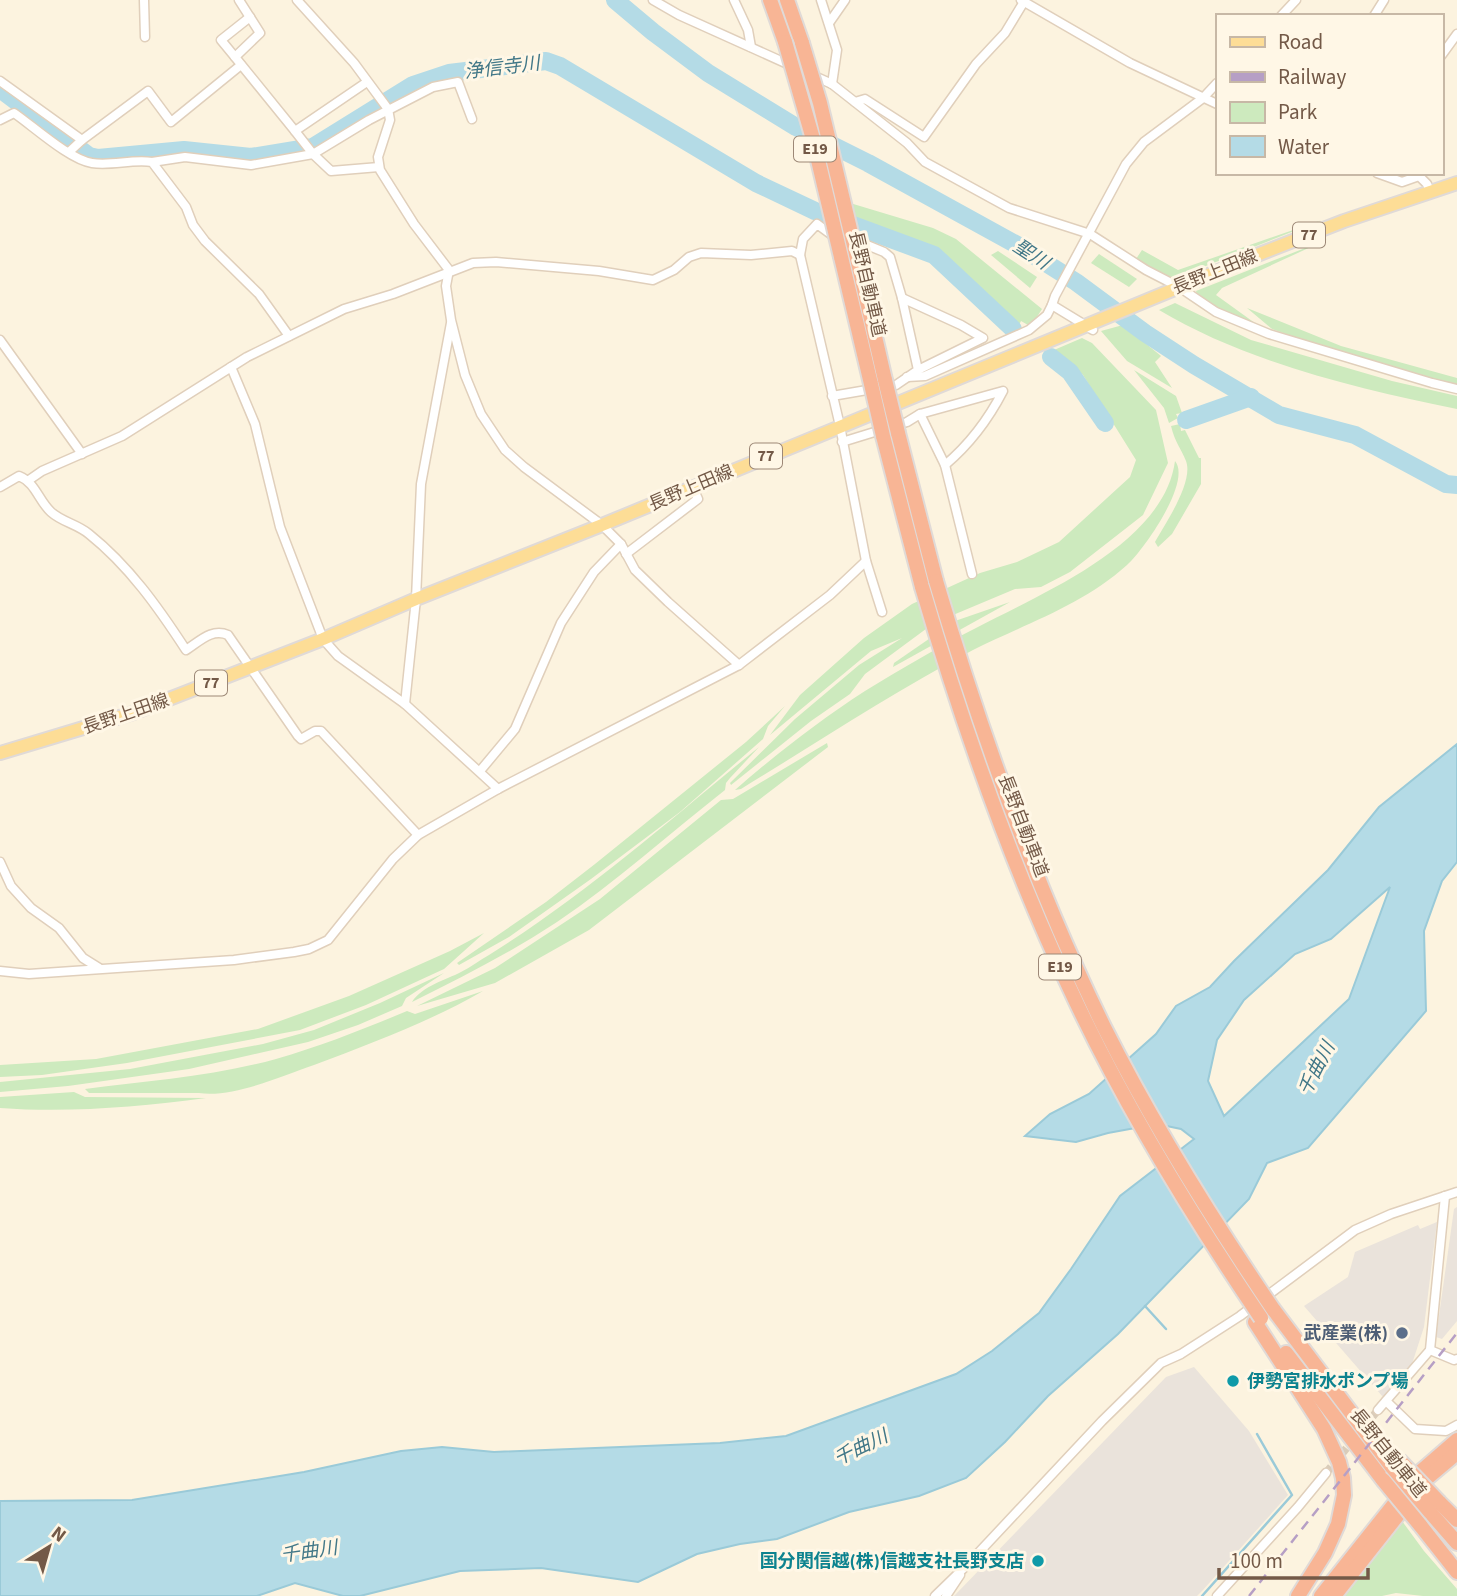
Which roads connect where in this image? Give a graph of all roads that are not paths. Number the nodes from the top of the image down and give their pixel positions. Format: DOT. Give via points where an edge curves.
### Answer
graph roads {
  1 [pos="144,0"];
  2 [pos="239,0"];
  3 [pos="297,0"];
  4 [pos="653,0"];
  5 [pos="734,0"];
  6 [pos="770,0"];
  7 [pos="787,0"];
  8 [pos="821,0"];
  9 [pos="845,0"];
  10 [pos="1023,0"];
  11 [pos="1296,0"];
  12 [pos="1283,14"];
  13 [pos="250,17"];
  14 [pos="829,23"];
  15 [pos="1457,34"];
  16 [pos="145,37"];
  17 [pos="751,47"];
  18 [pos="1443,53"];
  19 [pos="235,57"];
  20 [pos="241,65"];
  21 [pos="0,81"];
  22 [pos="367,82"];
  23 [pos="832,84"];
  24 [pos="1216,84"];
  25 [pos="1203,98"];
  26 [pos="24,100"];
  27 [pos="855,103"];
  28 [pos="1216,104"];
  29 [pos="388,110"];
  30 [pos="16,112"];
  31 [pos="472,119"];
  32 [pos="0,120"];
  33 [pos="295,132"];
  34 [pos="81,141"];
  35 [pos="70,151"];
  36 [pos="313,154"];
  37 [pos="152,162"];
  38 [pos="379,167"];
  39 [pos="1383,175"];
  40 [pos="1457,183"];
  41 [pos="1430,192"];
  42 [pos="1088,238"];
  43 [pos="800,255"];
  44 [pos="849,256"];
  45 [pos="449,270"];
  46 [pos="1179,287"];
  47 [pos="902,298"];
  48 [pos="1054,301"];
  49 [pos="451,320"];
  50 [pos="1091,325"];
  51 [pos="289,336"];
  52 [pos="0,340"];
  53 [pos="231,367"];
  54 [pos="918,370"];
  55 [pos="907,377"];
  56 [pos="1457,389"];
  57 [pos="832,396"];
  58 [pos="920,414"];
  59 [pos="840,426"];
  60 [pos="842,442"];
  61 [pos="82,454"];
  62 [pos="945,465"];
  63 [pos="29,480"];
  64 [pos="692,486"];
  65 [pos="0,487"];
  66 [pos="602,525"];
  67 [pos="621,544"];
  68 [pos="626,554"];
  69 [pos="866,561"];
  70 [pos="972,574"];
  71 [pos="929,584"];
  72 [pos="416,599"];
  73 [pos="882,612"];
  74 [pos="323,639"];
  75 [pos="739,665"];
  76 [pos="250,667"];
  77 [pos="405,705"];
  78 [pos="0,753"];
  79 [pos="480,771"];
  80 [pos="498,789"];
  81 [pos="418,835"];
  82 [pos="0,862"];
  83 [pos="99,968"];
  84 [pos="0,971"];
  85 [pos="1457,1192"];
  86 [pos="1446,1196"];
  87 [pos="1263,1317"];
  88 [pos="1430,1350"];
  89 [pos="1457,1359"];
  90 [pos="1386,1401"];
  91 [pos="1378,1410"];
  92 [pos="1457,1425"];
  93 [pos="1457,1440"];
  94 [pos="1457,1453"];
  95 [pos="1326,1473"];
  96 [pos="1434,1507"];
  97 [pos="1457,1520"];
  98 [pos="1420,1525"];
  99 [pos="1457,1543"];
  100 [pos="1457,1566"];
  101 [pos="963,1570"];
  102 [pos="1457,1572"];
  103 [pos="935,1596"];
  104 [pos="946,1596"];
  105 [pos="1217,1596"];
  106 [pos="1298,1596"];
  107 [pos="1321,1596"];
  108 [pos="1334,1596"];
  1 -- 16 [label="street"];
  2 -- 13 [label="street"];
  3 -- 22 [label="street"];
  4 -- 17 [label="street"];
  5 -- 17 [label="street"];
  6 -- 44 [label="highway, 長野自動車道 / E19, bridge"];
  7 -- 44 [label="highway, 長野自動車道 / E19, bridge" via="820,103"];
  8 -- 14 [label="street"];
  9 -- 14 [label="street"];
  10 -- 25 [label="street" via="1130,63"];
  10 -- 27 [label="street" via="1006,33 976,64 925,137 865,99"];
  11 -- 12 [label="street"];
  13 -- 19 [label="street" via="260,33"];
  13 -- 19 [label="street" via="220,40"];
  14 -- 23 [label="street" via="837,50"];
  15 -- 18 [label="street"];
  17 -- 23 [label="street"];
  19 -- 20 [label="street"];
  20 -- 33 [label="street"];
  20 -- 34 [label="street" via="171,122 148,91"];
  21 -- 26 [label="street"];
  22 -- 29 [label="street"];
  22 -- 33 [label="street"];
  23 -- 27 [label="street"];
  24 -- 25 [label="street"];
  25 -- 28 [label="street"];
  25 -- 42 [label="street" via="1144,142 1126,164"];
  26 -- 30 [label="street"];
  26 -- 34 [label="street"];
  27 -- 42 [label="street" via="925,162 1009,208"];
  29 -- 31 [label="street" via="433,87 458,82"];
  29 -- 36 [label="street"];
  29 -- 38 [label="street" via="390,120"];
  30 -- 32 [label="street"];
  30 -- 35 [label="street"];
  33 -- 36 [label="street"];
  34 -- 35 [label="street"];
  35 -- 37 [label="street" via="88,163"];
  36 -- 37 [label="street" via="251,165 185,157"];
  36 -- 38 [label="street" via="331,171"];
  37 -- 51 [label="street" via="205,241 259,294"];
  38 -- 45 [label="street"];
  39 -- 41 [label="street" via="1402,182 1419,176"];
  40 -- 41 [label="main road, 長野上田線 / 77"];
  41 -- 46 [label="main road, 長野上田線 / 77"];
  42 -- 46 [label="street"];
  42 -- 48 [label="street"];
  43 -- 45 [label="street" via="792,251 701,253 653,280 496,262"];
  43 -- 47 [label="street" via="803,239 817,224 832,235 863,243 890,257"];
  43 -- 57 [label="street"];
  44 -- 71 [label="highway, 長野自動車道 / E19, bridge"];
  45 -- 49 [label="street" via="446,286"];
  45 -- 51 [label="street" via="344,309"];
  46 -- 50 [label="main road, 長野上田線 / 77"];
  46 -- 56 [label="street" via="1216,312 1269,334"];
  47 -- 54 [label="street"];
  47 -- 54 [label="street" via="984,338"];
  48 -- 50 [label="street"];
  48 -- 55 [label="street" via="1047,315 1029,330 925,376"];
  49 -- 66 [label="street" via="464,375 485,421 505,450"];
  49 -- 72 [label="street" via="421,484"];
  50 -- 59 [label="main road, 長野上田線 / 77"];
  51 -- 53 [label="street"];
  52 -- 61 [label="street"];
  53 -- 61 [label="street" via="142,425"];
  53 -- 74 [label="street" via="255,424 280,527"];
  54 -- 55 [label="street"];
  55 -- 57 [label="street" via="897,384"];
  57 -- 59 [label="street"];
  58 -- 60 [label="street"];
  58 -- 62 [label="street"];
  58 -- 62 [label="street" via="1003,391 989,419"];
  59 -- 60 [label="street"];
  59 -- 64 [label="main road, 長野上田線 / 77"];
  60 -- 69 [label="street"];
  61 -- 63 [label="street"];
  62 -- 70 [label="street"];
  63 -- 65 [label="street" via="19,476"];
  63 -- 76 [label="street" via="49,510 86,531 131,574 186,650 218,631 232,639"];
  64 -- 66 [label="main road, 長野上田線 / 77"];
  64 -- 68 [label="street" via="698,499"];
  66 -- 67 [label="street"];
  66 -- 72 [label="main road, 長野上田線 / 77"];
  67 -- 68 [label="street"];
  67 -- 79 [label="street" via="594,572 561,623 515,729"];
  68 -- 75 [label="street" via="635,570 667,602"];
  69 -- 73 [label="street"];
  69 -- 75 [label="street"];
  71 -- 87 [label="highway, 長野自動車道 / E19, bridge" via="1015,817 1086,987"];
  71 -- 87 [label="highway, 長野自動車道 / E19, bridge" via="981,769 1030,898 1092,1035 1171,1179"];
  72 -- 74 [label="main road, 長野上田線 / 77"];
  72 -- 77 [label="street"];
  74 -- 76 [label="main road, 長野上田線 / 77"];
  74 -- 77 [label="street" via="338,656"];
  75 -- 80 [label="street"];
  76 -- 78 [label="main road, 長野上田線 / 77" via="133,713"];
  76 -- 81 [label="street" via="301,739 318,730 324,733"];
  77 -- 79 [label="street"];
  79 -- 80 [label="street"];
  80 -- 81 [label="street"];
  81 -- 83 [label="street" via="328,940 309,949 234,960"];
  82 -- 83 [label="street" via="11,886 31,908 60,928 83,958"];
  83 -- 84 [label="street" via="29,974"];
  85 -- 86 [label="street"];
  86 -- 88 [label="street"];
  86 -- 101 [label="street" via="1355,1230 1240,1316 1161,1363"];
  87 -- 96 [label="highway, 長野自動車道 / E19, bridge" via="1306,1355"];
  87 -- 98 [label="highway, 長野自動車道 / E19, bridge"];
  87 -- 106 [label="highway" via="1324,1429 1343,1478 1338,1524"];
  88 -- 89 [label="street"];
  88 -- 90 [label="street"];
  90 -- 91 [label="street"];
  90 -- 92 [label="street" via="1415,1429 1446,1431"];
  93 -- 107 [label="highway" via="1404,1491"];
  94 -- 108 [label="highway" via="1427,1478"];
  95 -- 105 [label="street"];
  96 -- 97 [label="highway"];
  96 -- 99 [label="highway, 長野自動車道 / E19"];
  98 -- 100 [label="highway, 長野自動車道 / E19"];
  98 -- 102 [label="highway"];
  101 -- 103 [label="street"];
  101 -- 104 [label="street"];
}
